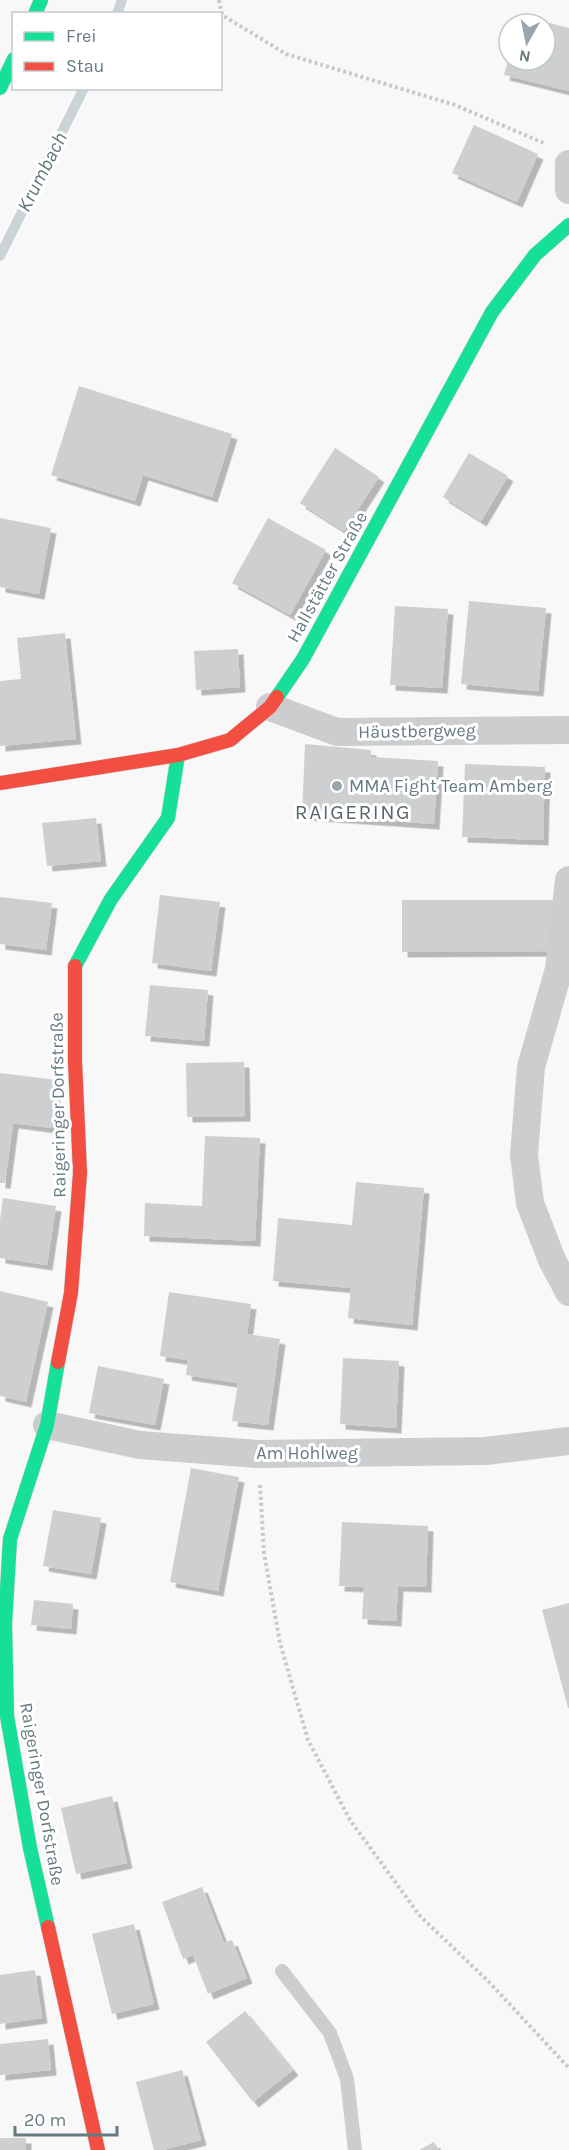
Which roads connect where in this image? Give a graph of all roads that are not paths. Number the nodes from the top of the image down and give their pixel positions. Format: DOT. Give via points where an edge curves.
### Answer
graph roads {
  1 [pos="12,63"];
  2 [pos="0,88"];
  3 [pos="569,164"];
  4 [pos="569,190"];
  5 [pos="569,225"];
  6 [pos="270,707"];
  7 [pos="569,730"];
  8 [pos="178,755"];
  9 [pos="0,783"];
  10 [pos="569,880"];
  11 [pos="569,1292"];
  12 [pos="47,1425"];
  13 [pos="569,1442"];
  14 [pos="282,1971"];
  15 [pos="98,2150"];
  16 [pos="355,2150"];
  1 -- 2 [label="street"];
  3 -- 4 [label="street"];
  5 -- 6 [label="street, Hallstätter Straße" via="535,255 492,312 303,659"];
  6 -- 7 [label="street, Häustbergweg" via="337,732"];
  6 -- 8 [label="street, Hallstätter Straße" via="230,740"];
  8 -- 9 [label="street, Hallstätter Straße"];
  8 -- 12 [label="street, Raigeringer Dorfstraße" via="168,818 111,899 75,964 80,1173 71,1293"];
  10 -- 11 [label="street" via="559,969 531,1067 524,1155 530,1203"];
  12 -- 13 [label="street, Am Hohlweg" via="140,1445 258,1454 486,1451"];
  12 -- 15 [label="street, Raigeringer Dorfstraße" via="10,1539 5,1624 7,1716 30,1848"];
  14 -- 16 [label="lane" via="330,2033 347,2079"];
}
